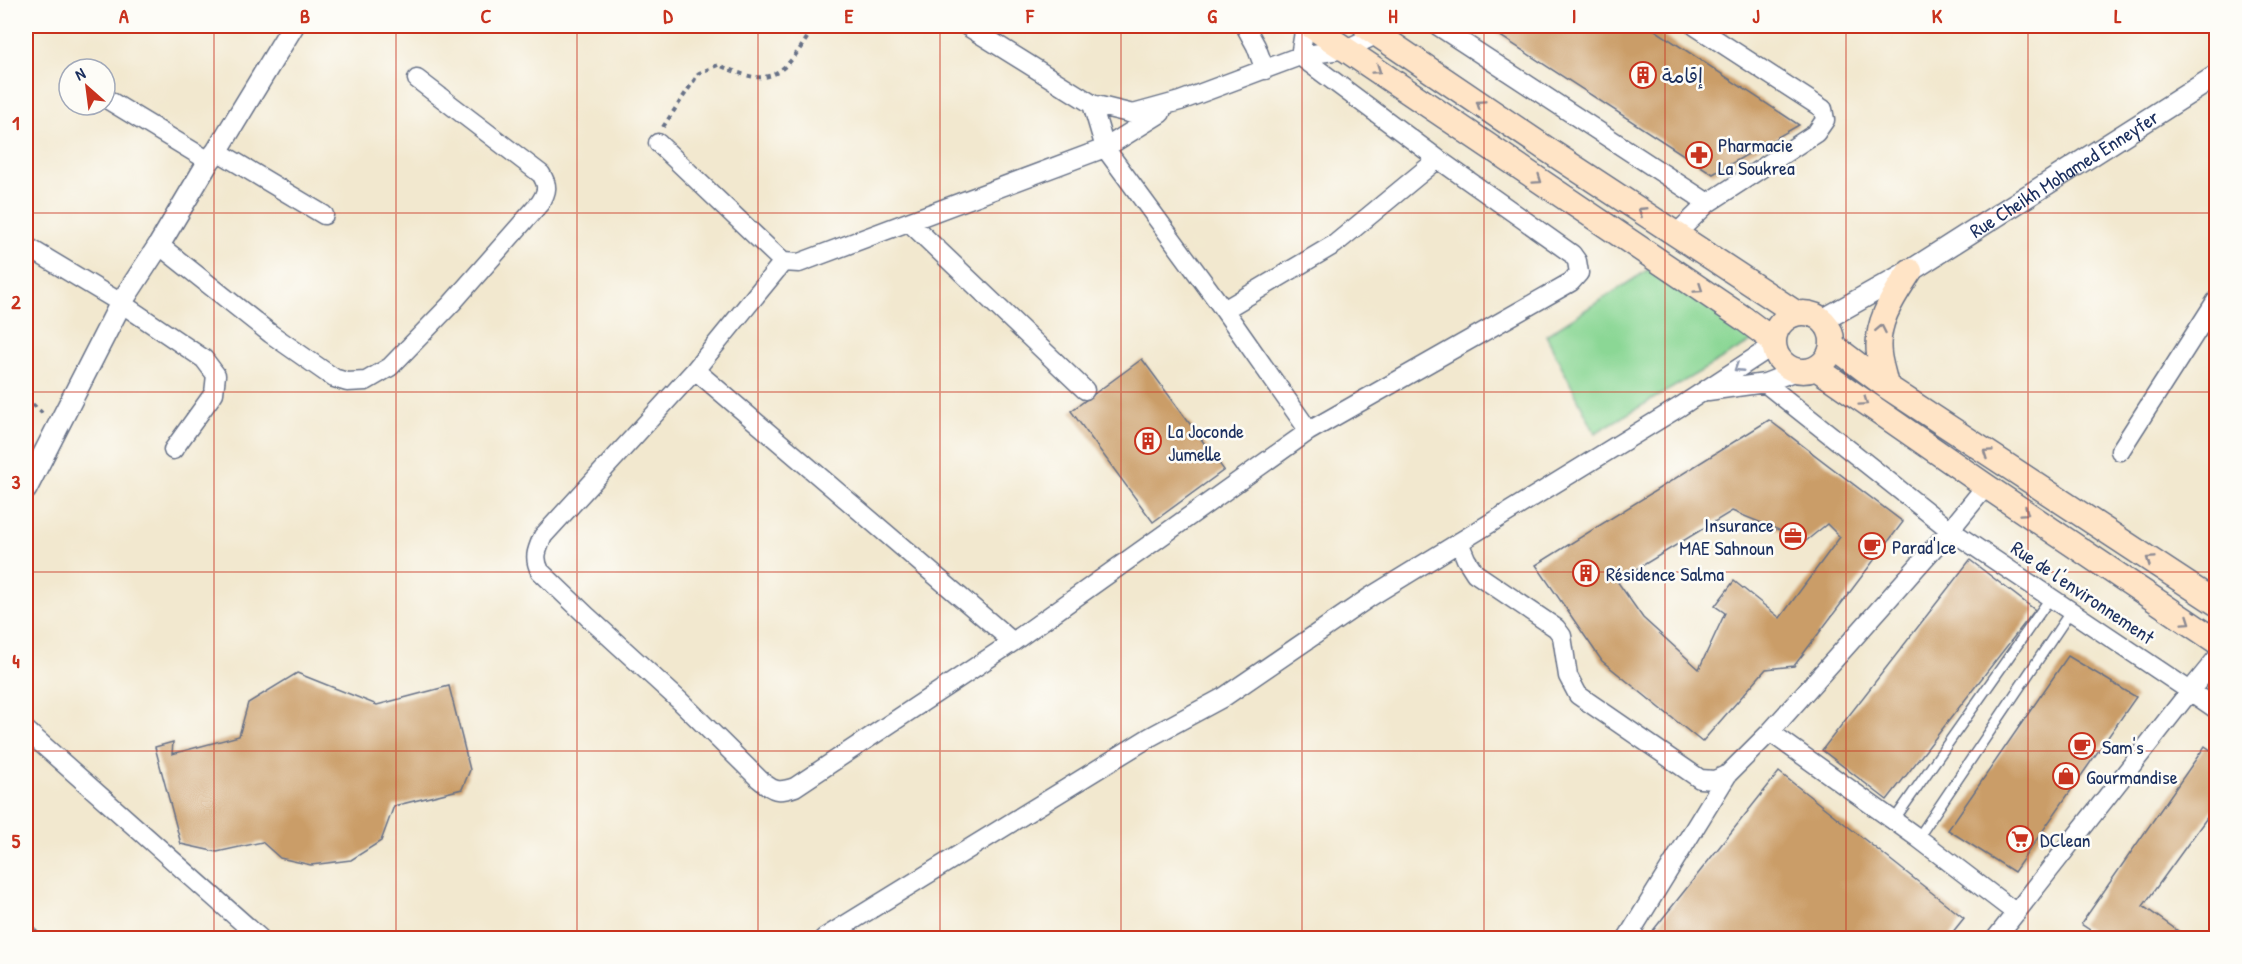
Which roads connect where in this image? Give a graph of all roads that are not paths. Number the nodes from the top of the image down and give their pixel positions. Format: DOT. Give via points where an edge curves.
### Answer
graph roads {
  1 [pos="293,26"];
  2 [pos="967,26"];
  3 [pos="1245,26"];
  4 [pos="1305,26"];
  5 [pos="1311,26"];
  6 [pos="1438,26"];
  7 [pos="1695,26"];
  8 [pos="1372,30"];
  9 [pos="1346,49"];
  10 [pos="1300,56"];
  11 [pos="1265,70"];
  12 [pos="2217,76"];
  13 [pos="417,79"];
  14 [pos="1180,101"];
  15 [pos="117,104"];
  16 [pos="1092,104"];
  17 [pos="658,143"];
  18 [pos="1105,148"];
  19 [pos="213,156"];
  20 [pos="1438,159"];
  21 [pos="1708,203"];
  22 [pos="324,214"];
  23 [pos="910,223"];
  24 [pos="1677,233"];
  25 [pos="159,245"];
  26 [pos="26,246"];
  27 [pos="783,262"];
  28 [pos="1910,271"];
  29 [pos="2217,301"];
  30 [pos="122,303"];
  31 [pos="1224,310"];
  32 [pos="1796,313"];
  33 [pos="1823,320"];
  34 [pos="1774,343"];
  35 [pos="1832,345"];
  36 [pos="1806,369"];
  37 [pos="695,370"];
  38 [pos="1765,383"];
  39 [pos="1886,386"];
  40 [pos="1085,390"];
  41 [pos="1703,392"];
  42 [pos="1309,431"];
  43 [pos="172,450"];
  44 [pos="2120,451"];
  45 [pos="1986,486"];
  46 [pos="26,489"];
  47 [pos="1950,530"];
  48 [pos="1459,542"];
  49 [pos="2051,597"];
  50 [pos="2217,603"];
  51 [pos="2072,611"];
  52 [pos="2217,641"];
  53 [pos="1013,642"];
  54 [pos="2217,659"];
  55 [pos="2190,691"];
  56 [pos="2217,709"];
  57 [pos="26,730"];
  58 [pos="1770,732"];
  59 [pos="1728,774"];
  60 [pos="1894,820"];
  61 [pos="1918,838"];
  62 [pos="2016,913"];
  63 [pos="26,934"];
  64 [pos="30,939"];
  65 [pos="260,939"];
  66 [pos="824,939"];
  67 [pos="1627,939"];
  68 [pos="1996,939"];
  1 -- 19 [label="street"];
  2 -- 16 [label="street"];
  3 -- 11 [label="street"];
  4 -- 10 [label="street"];
  5 -- 9 [label="main road"];
  6 -- 21 [label="street"];
  7 -- 21 [label="street" via="1823,109 1825,120 1816,133"];
  8 -- 9 [label="street"];
  24 -- 8 [label="main road, one-way"];
  9 -- 10 [label="street"];
  9 -- 34 [label="main road, one-way" via="1743,318"];
  10 -- 11 [label="street"];
  10 -- 20 [label="street"];
  11 -- 14 [label="street"];
  12 -- 28 [label="street, Rue Cheikh Mohamed Enneyfer"];
  13 -- 25 [label="street" via="541,174 547,184 546,195 390,368 366,381 334,378 271,334"];
  14 -- 16 [label="street" via="1133,114"];
  14 -- 18 [label="street"];
  15 -- 19 [label="street"];
  16 -- 18 [label="street"];
  17 -- 27 [label="street"];
  18 -- 23 [label="street"];
  18 -- 31 [label="street"];
  19 -- 22 [label="street"];
  19 -- 25 [label="street"];
  20 -- 31 [label="street" via="1335,244"];
  20 -- 42 [label="street" via="1572,254 1579,273 1572,282"];
  21 -- 24 [label="street"];
  23 -- 27 [label="street" via="799,263"];
  23 -- 40 [label="street"];
  24 -- 32 [label="main road"];
  25 -- 30 [label="street"];
  26 -- 30 [label="street"];
  27 -- 37 [label="street"];
  28 -- 33 [label="street, Rue Cheikh Mohamed Enneyfer"];
  39 -- 28 [label="main road, one-way" via="1879,352 1880,333 1886,309"];
  29 -- 44 [label="street"];
  30 -- 43 [label="street" via="204,359 216,375 214,393"];
  30 -- 46 [label="street"];
  31 -- 42 [label="street"];
  32 -- 33 [label="main road" via="1806,312"];
  32 -- 34 [label="main road" via="1780,323"];
  33 -- 35 [label="main road" via="1832,336"];
  34 -- 36 [label="main road" via="1777,357 1785,366"];
  34 -- 41 [label="street, one-way"];
  35 -- 36 [label="main road" via="1824,363"];
  35 -- 39 [label="main road"];
  36 -- 38 [label="street"];
  36 -- 45 [label="main road, one-way"];
  37 -- 53 [label="street"];
  37 -- 53 [label="street" via="543,536 536,562 540,571 771,790 795,787"];
  38 -- 41 [label="street"];
  38 -- 47 [label="street, Rue de l'environnement"];
  50 -- 39 [label="main road, one-way"];
  41 -- 48 [label="street"];
  42 -- 53 [label="street"];
  45 -- 47 [label="street"];
  45 -- 52 [label="main road, one-way"];
  47 -- 49 [label="street, Rue de l'environnement"];
  47 -- 58 [label="street"];
  48 -- 59 [label="street" via="1475,573 1556,628 1562,636 1568,676 1578,695 1700,778 1715,780"];
  48 -- 66 [label="street" via="1370,597 1224,697 1150,737"];
  49 -- 51 [label="street, Rue de l'environnement"];
  49 -- 60 [label="lane"];
  51 -- 55 [label="street, Rue de l'environnement"];
  51 -- 61 [label="lane"];
  54 -- 55 [label="street"];
  55 -- 56 [label="street, Rue de l'environnement"];
  55 -- 62 [label="street"];
  57 -- 65 [label="street"];
  58 -- 59 [label="street"];
  58 -- 60 [label="street"];
  59 -- 67 [label="street"];
  60 -- 61 [label="street"];
  61 -- 62 [label="street"];
  62 -- 68 [label="street"];
  63 -- 64 [label="street"];
}
